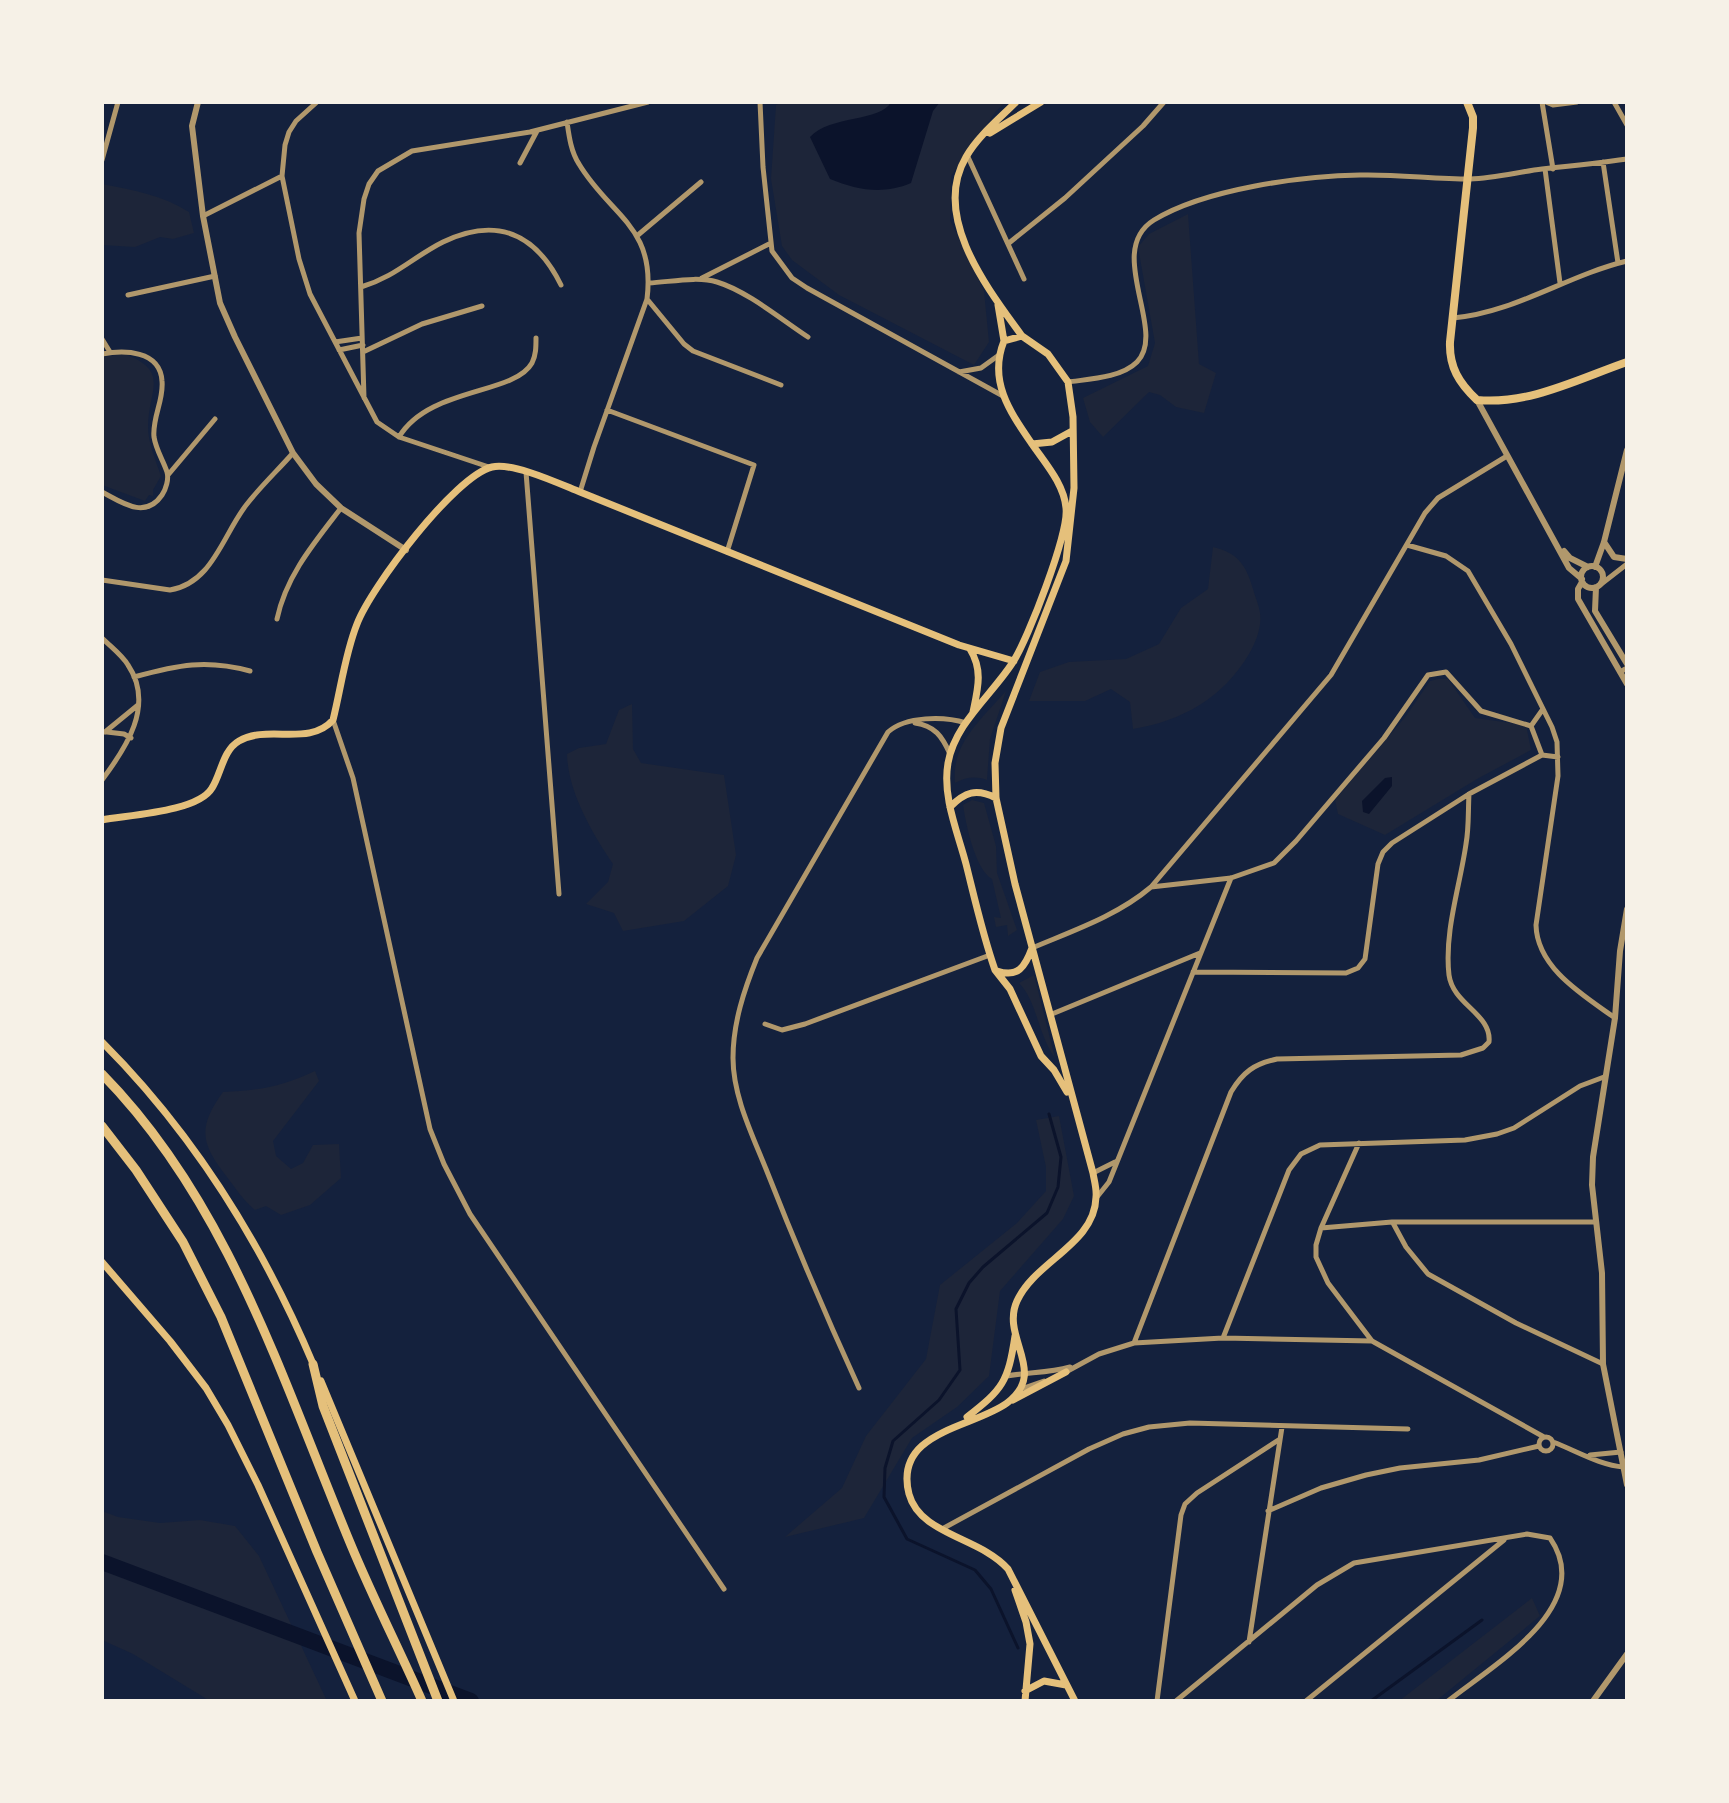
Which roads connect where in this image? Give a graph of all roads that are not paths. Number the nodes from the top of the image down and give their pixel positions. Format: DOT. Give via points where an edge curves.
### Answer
graph roads {
  1 [pos="118,102"];
  2 [pos="198,102"];
  3 [pos="317,102"];
  4 [pos="648,102"];
  5 [pos="760,102"];
  6 [pos="1016,102"];
  7 [pos="1041,102"];
  8 [pos="1164,102"];
  9 [pos="1467,102"];
  10 [pos="1544,102"];
  11 [pos="1577,102"];
  12 [pos="1614,102"];
  13 [pos="1553,104"];
  14 [pos="567,122"];
  15 [pos="1627,125"];
  16 [pos="538,130"];
  17 [pos="978,140"];
  18 [pos="967,155"];
  19 [pos="1627,159"];
  20 [pos="102,160"];
  21 [pos="1603,162"];
  22 [pos="520,163"];
  23 [pos="1545,169"];
  24 [pos="1553,169"];
  25 [pos="282,176"];
  26 [pos="1468,179"];
  27 [pos="701,182"];
  28 [pos="203,216"];
  29 [pos="638,235"];
  30 [pos="771,243"];
  31 [pos="1009,243"];
  32 [pos="1627,261"];
  33 [pos="1618,263"];
  34 [pos="215,276"];
  35 [pos="1024,279"];
  36 [pos="698,281"];
  37 [pos="649,283"];
  38 [pos="1560,283"];
  39 [pos="561,285"];
  40 [pos="361,287"];
  41 [pos="128,295"];
  42 [pos="647,299"];
  43 [pos="998,303"];
  44 [pos="482,306"];
  45 [pos="1453,318"];
  46 [pos="1022,336"];
  47 [pos="808,337"];
  48 [pos="536,338"];
  49 [pos="102,339"];
  50 [pos="362,341"];
  51 [pos="1004,341"];
  52 [pos="335,342"];
  53 [pos="339,350"];
  54 [pos="110,352"];
  55 [pos="363,352"];
  56 [pos="102,354"];
  57 [pos="999,355"];
  58 [pos="1627,362"];
  59 [pos="958,372"];
  60 [pos="1068,382"];
  61 [pos="781,385"];
  62 [pos="1003,396"];
  63 [pos="364,398"];
  64 [pos="1477,400"];
  65 [pos="607,410"];
  66 [pos="215,419"];
  67 [pos="1072,431"];
  68 [pos="399,437"];
  69 [pos="1032,444"];
  70 [pos="1627,450"];
  71 [pos="293,453"];
  72 [pos="1507,456"];
  73 [pos="490,467"];
  74 [pos="526,472"];
  75 [pos="168,475"];
  76 [pos="102,492"];
  77 [pos="580,492"];
  78 [pos="341,508"];
  79 [pos="1556,542"];
  80 [pos="1604,542"];
  81 [pos="1407,545"];
  82 [pos="406,550"];
  83 [pos="727,552"];
  84 [pos="1627,562"];
  85 [pos="1592,567"];
  86 [pos="102,580"];
  87 [pos="1582,581"];
  88 [pos="1598,586"];
  89 [pos="277,619"];
  90 [pos="102,638"];
  91 [pos="970,649"];
  92 [pos="1014,661"];
  93 [pos="1625,668"];
  94 [pos="250,671"];
  95 [pos="134,677"];
  96 [pos="1627,684"];
  97 [pos="138,705"];
  98 [pos="1543,709"];
  99 [pos="973,713"];
  100 [pos="333,720"];
  101 [pos="910,723"];
  102 [pos="966,723"];
  103 [pos="1531,726"];
  104 [pos="103,732"];
  105 [pos="131,738"];
  106 [pos="950,754"];
  107 [pos="1542,755"];
  108 [pos="1558,757"];
  109 [pos="102,780"];
  110 [pos="1469,794"];
  111 [pos="996,798"];
  112 [pos="950,807"];
  113 [pos="102,820"];
  114 [pos="1231,878"];
  115 [pos="1151,887"];
  116 [pos="559,894"];
  117 [pos="1627,909"];
  118 [pos="1032,948"];
  119 [pos="1200,953"];
  120 [pos="990,955"];
  121 [pos="995,970"];
  122 [pos="1193,972"];
  123 [pos="1052,1014"];
  124 [pos="1615,1018"];
  125 [pos="765,1024"];
  126 [pos="102,1042"];
  127 [pos="102,1074"];
  128 [pos="1604,1077"];
  129 [pos="1072,1101"];
  130 [pos="102,1126"];
  131 [pos="1359,1143"];
  132 [pos="1115,1162"];
  133 [pos="1093,1173"];
  134 [pos="1096,1197"];
  135 [pos="1392,1222"];
  136 [pos="1595,1222"];
  137 [pos="1321,1228"];
  138 [pos="102,1262"];
  139 [pos="1015,1334"];
  140 [pos="1223,1338"];
  141 [pos="1372,1341"];
  142 [pos="1134,1343"];
  143 [pos="313,1364"];
  144 [pos="1603,1364"];
  145 [pos="1078,1365"];
  146 [pos="1026,1372"];
  147 [pos="1066,1372"];
  148 [pos="1007,1376"];
  149 [pos="859,1388"];
  150 [pos="1021,1389"];
  151 [pos="1007,1403"];
  152 [pos="958,1424"];
  153 [pos="1282,1427"];
  154 [pos="1408,1429"];
  155 [pos="1544,1437"];
  156 [pos="1280,1439"];
  157 [pos="1553,1442"];
  158 [pos="1539,1446"];
  159 [pos="1621,1452"];
  160 [pos="1589,1455"];
  161 [pos="1624,1467"];
  162 [pos="1627,1485"];
  163 [pos="1268,1511"];
  164 [pos="940,1529"];
  165 [pos="1505,1538"];
  166 [pos="1008,1569"];
  167 [pos="724,1589"];
  168 [pos="1249,1642"];
  169 [pos="1627,1654"];
  170 [pos="1066,1685"];
  171 [pos="1025,1691"];
  172 [pos="421,1699"];
  173 [pos="355,1701"];
  174 [pos="382,1701"];
  175 [pos="438,1701"];
  176 [pos="454,1701"];
  177 [pos="1025,1701"];
  178 [pos="1075,1701"];
  179 [pos="1157,1701"];
  180 [pos="1176,1701"];
  181 [pos="1306,1701"];
  182 [pos="1448,1701"];
  183 [pos="1593,1701"];
  1 -- 20 [label="street"];
  2 -- 28 [label="street" via="192,126"];
  3 -- 25 [label="street" via="289,132"];
  4 -- 14 [label="street"];
  5 -- 30 [label="street"];
  6 -- 17 [label="main road"];
  7 -- 17 [label="main road"];
  8 -- 31 [label="street" via="1058,205"];
  9 -- 26 [label="main road" via="1473,117"];
  10 -- 13 [label="street"];
  10 -- 24 [label="street"];
  11 -- 13 [label="street"];
  12 -- 15 [label="street"];
  14 -- 16 [label="street"];
  14 -- 29 [label="street" via="578,163"];
  16 -- 22 [label="street"];
  16 -- 40 [label="street" via="422,149 378,171 361,213"];
  17 -- 18 [label="main road"];
  18 -- 31 [label="street"];
  18 -- 43 [label="main road" via="957,180 957,217 967,248"];
  19 -- 21 [label="street"];
  21 -- 24 [label="street"];
  21 -- 33 [label="street"];
  23 -- 24 [label="street"];
  23 -- 26 [label="street"];
  23 -- 38 [label="street"];
  25 -- 28 [label="street"];
  25 -- 52 [label="street" via="303,276"];
  26 -- 45 [label="main road"];
  26 -- 60 [label="street" via="1360,175 1292,180 1211,197 1170,212 1136,237 1143,353 1125,370"];
  27 -- 29 [label="street"];
  28 -- 34 [label="street"];
  29 -- 37 [label="street"];
  30 -- 36 [label="street"];
  30 -- 59 [label="street" via="792,278"];
  31 -- 35 [label="street"];
  32 -- 33 [label="street"];
  33 -- 38 [label="street"];
  34 -- 41 [label="street"];
  34 -- 71 [label="street" via="220,303"];
  36 -- 37 [label="street"];
  36 -- 47 [label="street" via="719,282"];
  37 -- 42 [label="street"];
  38 -- 45 [label="street" via="1474,317"];
  39 -- 40 [label="street" via="532,244 492,229 444,242 399,272"];
  40 -- 50 [label="street"];
  42 -- 61 [label="street" via="693,351"];
  42 -- 65 [label="street"];
  43 -- 46 [label="main road"];
  43 -- 51 [label="main road"];
  44 -- 55 [label="street" via="422,324"];
  45 -- 64 [label="main road" via="1452,367"];
  46 -- 51 [label="main road"];
  46 -- 60 [label="main road" via="1048,354"];
  48 -- 68 [label="street" via="525,371 418,414"];
  49 -- 54 [label="street"];
  50 -- 52 [label="street"];
  50 -- 53 [label="street"];
  50 -- 55 [label="street"];
  51 -- 57 [label="main road"];
  52 -- 53 [label="street"];
  53 -- 63 [label="street"];
  54 -- 56 [label="street"];
  54 -- 75 [label="street" via="136,352 159,371 154,431"];
  55 -- 63 [label="street"];
  57 -- 59 [label="street" via="981,368"];
  57 -- 62 [label="main road"];
  58 -- 64 [label="main road" via="1516,399"];
  59 -- 62 [label="street"];
  60 -- 67 [label="main road"];
  62 -- 69 [label="main road"];
  63 -- 68 [label="street" via="377,422"];
  64 -- 72 [label="street"];
  65 -- 77 [label="street"];
  65 -- 83 [label="street" via="754,465"];
  66 -- 75 [label="street"];
  67 -- 69 [label="main road" via="1052,442"];
  67 -- 111 [label="main road" via="1074,488 1066,561 1001,728"];
  68 -- 73 [label="street"];
  69 -- 92 [label="main road" via="1062,492 1066,524"];
  70 -- 80 [label="street"];
  71 -- 78 [label="street"];
  71 -- 86 [label="street" via="246,505 201,576 170,590"];
  72 -- 79 [label="street"];
  72 -- 81 [label="street" via="1438,498"];
  73 -- 74 [label="main road"];
  73 -- 82 [label="main road" via="447,498"];
  74 -- 77 [label="main road"];
  74 -- 116 [label="street"];
  75 -- 76 [label="street" via="165,492 144,509"];
  77 -- 83 [label="main road"];
  78 -- 82 [label="street"];
  78 -- 89 [label="street" via="296,570"];
  79 -- 85 [label="street" via="1570,558"];
  79 -- 87 [label="street"];
  80 -- 84 [label="street" via="1614,557"];
  80 -- 85 [label="street"];
  81 -- 98 [label="street" via="1446,556 1468,571"];
  81 -- 115 [label="street" via="1318,692"];
  82 -- 100 [label="main road" via="367,602 356,626"];
  83 -- 91 [label="main road"];
  84 -- 88 [label="street"];
  85 -- 87 [label="street" via="1583,572"];
  85 -- 88 [label="street" via="1603,574"];
  87 -- 88 [label="street" via="1590,588"];
  87 -- 93 [label="street" via="1577,596 1615,664"];
  88 -- 93 [label="street" via="1595,611"];
  90 -- 95 [label="street"];
  91 -- 92 [label="main road"];
  91 -- 99 [label="main road" via="980,673"];
  92 -- 99 [label="main road"];
  93 -- 96 [label="street"];
  94 -- 95 [label="street" via="207,663"];
  95 -- 97 [label="street"];
  97 -- 104 [label="street"];
  97 -- 105 [label="street"];
  98 -- 103 [label="street"];
  98 -- 108 [label="street"];
  99 -- 102 [label="main road"];
  100 -- 113 [label="main road" via="307,734 239,741 198,802"];
  100 -- 167 [label="street" via="353,778 430,1129 444,1164 470,1214"];
  101 -- 102 [label="street" via="951,718"];
  101 -- 106 [label="street" via="932,727"];
  101 -- 149 [label="street" via="892,728 880,743 769,935 746,985 733,1060 748,1122"];
  102 -- 106 [label="main road"];
  103 -- 107 [label="street"];
  103 -- 114 [label="street" via="1481,711 1446,672 1428,675 1396,723 1287,851 1274,863"];
  104 -- 105 [label="street"];
  105 -- 109 [label="street"];
  106 -- 112 [label="main road"];
  107 -- 108 [label="street"];
  107 -- 110 [label="street"];
  108 -- 124 [label="street" via="1536,925 1538,946 1558,973"];
  110 -- 122 [label="street" via="1383,852 1372,893 1368,949 1358,968 1346,973"];
  110 -- 142 [label="street" via="1449,972 1456,993 1487,1025 1489,1042 1461,1055 1277,1059 1252,1066 1231,1092"];
  111 -- 112 [label="main road" via="971,792"];
  111 -- 118 [label="main road"];
  112 -- 120 [label="main road"];
  114 -- 115 [label="street"];
  114 -- 119 [label="street"];
  115 -- 118 [label="street" via="1123,908"];
  117 -- 124 [label="street"];
  118 -- 121 [label="main road" via="1017,973"];
  118 -- 123 [label="main road"];
  119 -- 122 [label="street"];
  119 -- 123 [label="street"];
  120 -- 121 [label="main road"];
  120 -- 125 [label="street" via="805,1024 782,1030"];
  121 -- 129 [label="main road"];
  122 -- 132 [label="street"];
  123 -- 129 [label="main road"];
  124 -- 128 [label="street"];
  126 -- 143 [label="main road" via="165,1112 220,1185 270,1269"];
  127 -- 172 [label="highway" via="173,1162 231,1261"];
  128 -- 131 [label="street" via="1497,1134"];
  128 -- 136 [label="street" via="1593,1157"];
  129 -- 133 [label="main road"];
  130 -- 174 [label="highway" via="183,1242 221,1317"];
  131 -- 137 [label="street"];
  131 -- 140 [label="street" via="1311,1148 1289,1170"];
  132 -- 133 [label="street"];
  132 -- 134 [label="street" via="1109,1182"];
  133 -- 134 [label="main road"];
  134 -- 139 [label="main road" via="1082,1233 1022,1291 1013,1317"];
  135 -- 136 [label="street"];
  135 -- 137 [label="street"];
  135 -- 144 [label="street" via="1428,1274"];
  136 -- 144 [label="street" via="1602,1273"];
  137 -- 141 [label="street" via="1316,1245 1321,1271"];
  138 -- 173 [label="main road" via="206,1388 258,1485"];
  139 -- 146 [label="main road"];
  139 -- 148 [label="main road"];
  140 -- 141 [label="street"];
  140 -- 142 [label="street"];
  141 -- 155 [label="street"];
  142 -- 145 [label="street"];
  143 -- 175 [label="highway" via="323,1406"];
  143 -- 176 [label="main road"];
  144 -- 159 [label="street"];
  145 -- 146 [label="street" via="1042,1374"];
  145 -- 147 [label="street"];
  146 -- 148 [label="street"];
  146 -- 150 [label="main road"];
  147 -- 150 [label="street"];
  147 -- 151 [label="main road"];
  148 -- 152 [label="main road" via="991,1399"];
  150 -- 151 [label="main road"];
  151 -- 152 [label="main road"];
  152 -- 164 [label="main road" via="916,1453 908,1482 916,1509"];
  153 -- 154 [label="street"];
  153 -- 156 [label="street"];
  153 -- 164 [label="street" via="1190,1423 1123,1434"];
  155 -- 157 [label="street"];
  155 -- 158 [label="street"];
  156 -- 163 [label="street"];
  156 -- 179 [label="street" via="1185,1504"];
  157 -- 158 [label="street" via="1547,1451"];
  157 -- 160 [label="street"];
  158 -- 163 [label="street" via="1366,1475"];
  159 -- 160 [label="street"];
  159 -- 161 [label="street"];
  160 -- 161 [label="street" via="1603,1465"];
  161 -- 162 [label="street"];
  163 -- 168 [label="street"];
  164 -- 166 [label="main road" via="997,1557"];
  165 -- 168 [label="street" via="1354,1563 1317,1585"];
  165 -- 181 [label="street"];
  165 -- 182 [label="street" via="1550,1538 1563,1562 1560,1593 1529,1636"];
  166 -- 170 [label="main road"];
  166 -- 171 [label="main road" via="1030,1644"];
  168 -- 180 [label="street"];
  169 -- 183 [label="street"];
  170 -- 171 [label="main road" via="1044,1681"];
  170 -- 178 [label="main road"];
  171 -- 177 [label="main road"];
}
